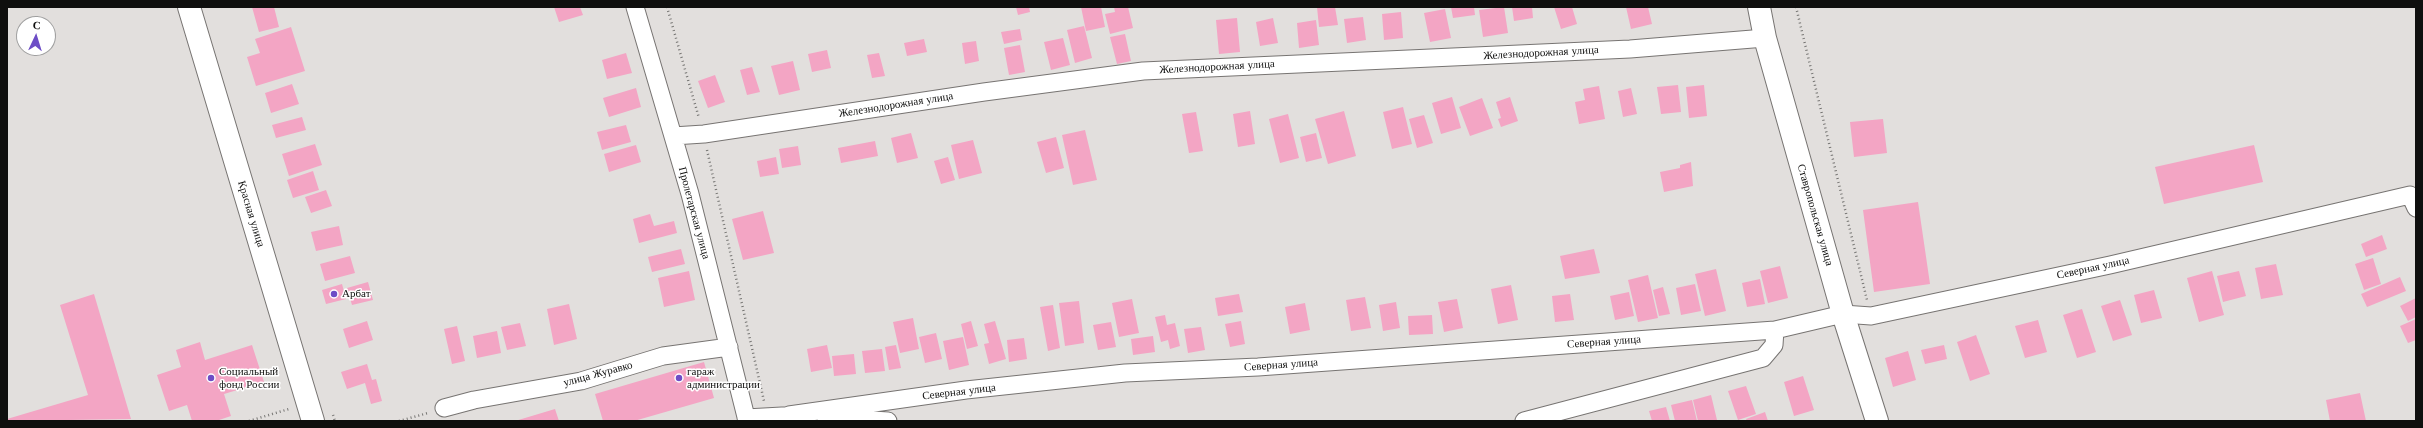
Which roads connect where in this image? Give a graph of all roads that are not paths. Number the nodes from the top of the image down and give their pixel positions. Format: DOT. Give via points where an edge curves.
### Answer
graph roads {
  1 [pos="189,7"];
  2 [pos="635,7"];
  3 [pos="1759,7"];
  4 [pos="1765,38"];
  5 [pos="673,136"];
  6 [pos="2413,201"];
  7 [pos="1843,314"];
  8 [pos="1775,330"];
  9 [pos="729,348"];
  10 [pos="444,408"];
  11 [pos="790,415"];
  12 [pos="747,419"];
  13 [pos="313,421"];
  14 [pos="888,421"];
  15 [pos="1524,421"];
  16 [pos="1878,421"];
  1 -- 13 [label="street, Красная улица"];
  2 -- 5 [label="street, Пролетарская улица"];
  3 -- 4 [label="street, Ставропольская улица"];
  4 -- 5 [label="street, Железнодорожная улица" via="1630,48 1143,71 704,134"];
  4 -- 7 [label="street, Ставропольская улица"];
  5 -- 9 [label="street, Пролетарская улица"];
  6 -- 7 [label="street, Северная улица" via="1871,316"];
  7 -- 8 [label="street, Северная улица"];
  7 -- 16 [label="street, Ставропольская улица"];
  8 -- 11 [label="street, Северная улица" via="1258,367 1125,373 966,390"];
  8 -- 15 [label="street" via="1774,345 1763,358"];
  9 -- 10 [label="street, улица Журавко" via="663,356 581,381 474,400"];
  9 -- 12 [label="street, Пролетарская улица"];
  11 -- 12 [label="street, Северная улица"];
  11 -- 14 [label="street, Северная улица"];
}
